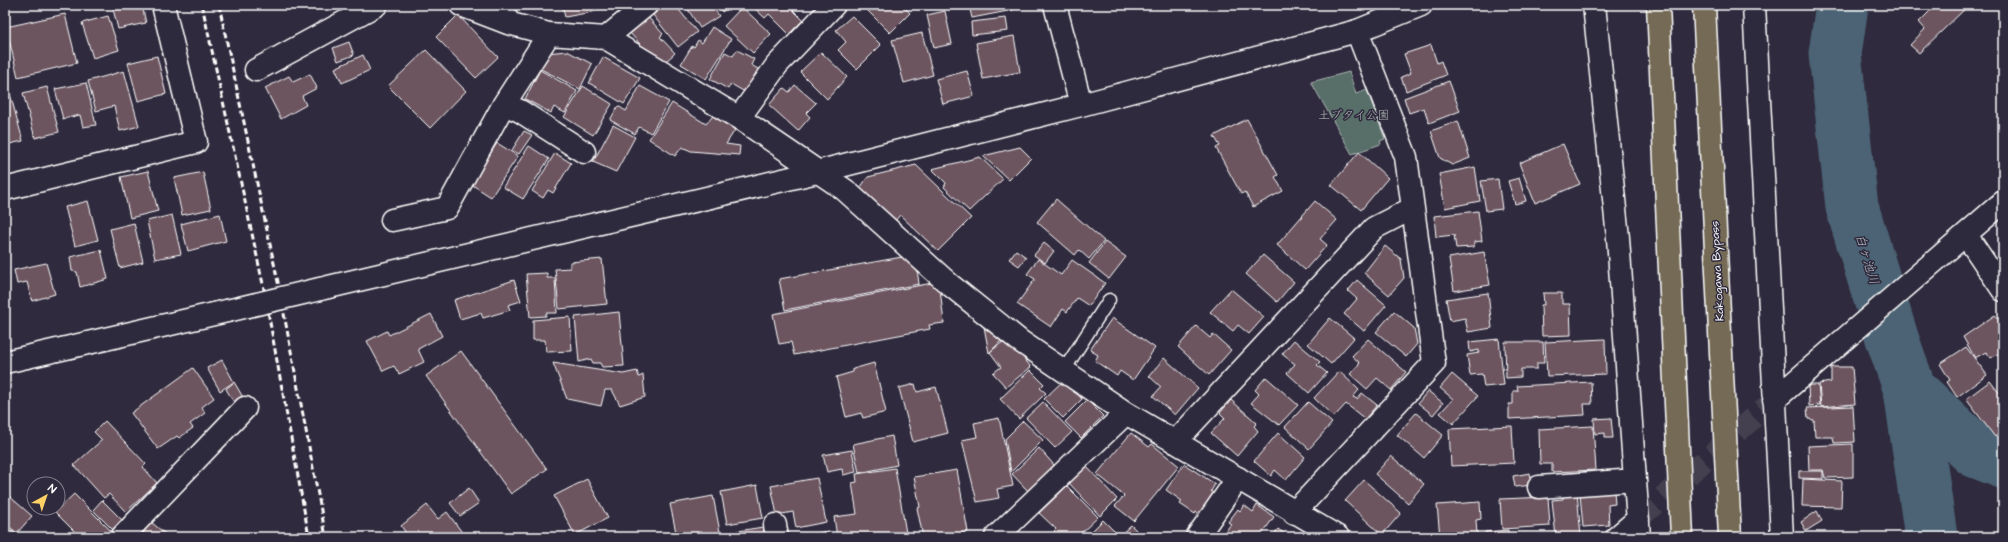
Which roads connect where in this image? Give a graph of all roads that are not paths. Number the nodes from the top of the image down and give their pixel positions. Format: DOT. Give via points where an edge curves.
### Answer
graph roads {
  1 [pos="163,5"];
  2 [pos="376,5"];
  3 [pos="461,5"];
  4 [pos="646,5"];
  5 [pos="834,5"];
  6 [pos="1055,5"];
  7 [pos="1421,5"];
  8 [pos="1594,5"];
  9 [pos="1648,5"];
  10 [pos="1658,5"];
  11 [pos="1704,5"];
  12 [pos="1754,5"];
  13 [pos="505,14"];
  14 [pos="1357,31"];
  15 [pos="549,34"];
  16 [pos="606,38"];
  17 [pos="256,70"];
  18 [pos="504,104"];
  19 [pos="1081,106"];
  20 [pos="738,118"];
  21 [pos="1663,130"];
  22 [pos="584,152"];
  23 [pos="818,172"];
  24 [pos="5,189"];
  25 [pos="2003,202"];
  26 [pos="1413,208"];
  27 [pos="392,220"];
  28 [pos="1966,235"];
  29 [pos="2003,290"];
  30 [pos="1109,300"];
  31 [pos="5,362"];
  32 [pos="1064,370"];
  33 [pos="1774,400"];
  34 [pos="245,408"];
  35 [pos="1126,413"];
  36 [pos="1174,442"];
  37 [pos="1238,478"];
  38 [pos="1635,480"];
  39 [pos="1539,487"];
  40 [pos="1294,512"];
  41 [pos="1639,528"];
  42 [pos="1006,534"];
  43 [pos="1331,535"];
  44 [pos="122,537"];
  45 [pos="1197,537"];
  46 [pos="1617,537"];
  47 [pos="1682,537"];
  48 [pos="1730,537"];
  49 [pos="1782,537"];
  1 -- 24 [label="street" via="196,142"];
  2 -- 17 [label="street"];
  3 -- 13 [label="street"];
  4 -- 16 [label="street"];
  5 -- 20 [label="street" via="777,65"];
  6 -- 19 [label="street"];
  7 -- 14 [label="street"];
  8 -- 38 [label="street" via="1618,238"];
  9 -- 21 [label="highway"];
  10 -- 21 [label="highway"];
  11 -- 48 [label="highway, Kakogawa Bypass"];
  12 -- 33 [label="street"];
  13 -- 15 [label="street"];
  14 -- 19 [label="street"];
  14 -- 26 [label="street" via="1406,157"];
  15 -- 16 [label="street"];
  15 -- 18 [label="street"];
  16 -- 20 [label="street"];
  18 -- 22 [label="street" via="520,111"];
  18 -- 27 [label="street" via="447,208"];
  19 -- 23 [label="street"];
  20 -- 23 [label="street"];
  21 -- 47 [label="highway"];
  23 -- 31 [label="street, bridge"];
  23 -- 32 [label="street" via="845,190 949,284 1020,341"];
  25 -- 28 [label="street"];
  26 -- 36 [label="street" via="1374,228"];
  26 -- 40 [label="street" via="1434,363"];
  28 -- 29 [label="street"];
  28 -- 33 [label="street"];
  30 -- 32 [label="lane"];
  32 -- 35 [label="street"];
  33 -- 49 [label="street"];
  34 -- 44 [label="street"];
  35 -- 36 [label="street"];
  35 -- 42 [label="street"];
  36 -- 37 [label="street"];
  37 -- 40 [label="street"];
  37 -- 45 [label="street"];
  38 -- 39 [label="street"];
  38 -- 41 [label="street"];
  40 -- 43 [label="street"];
  41 -- 46 [label="street"];
}
